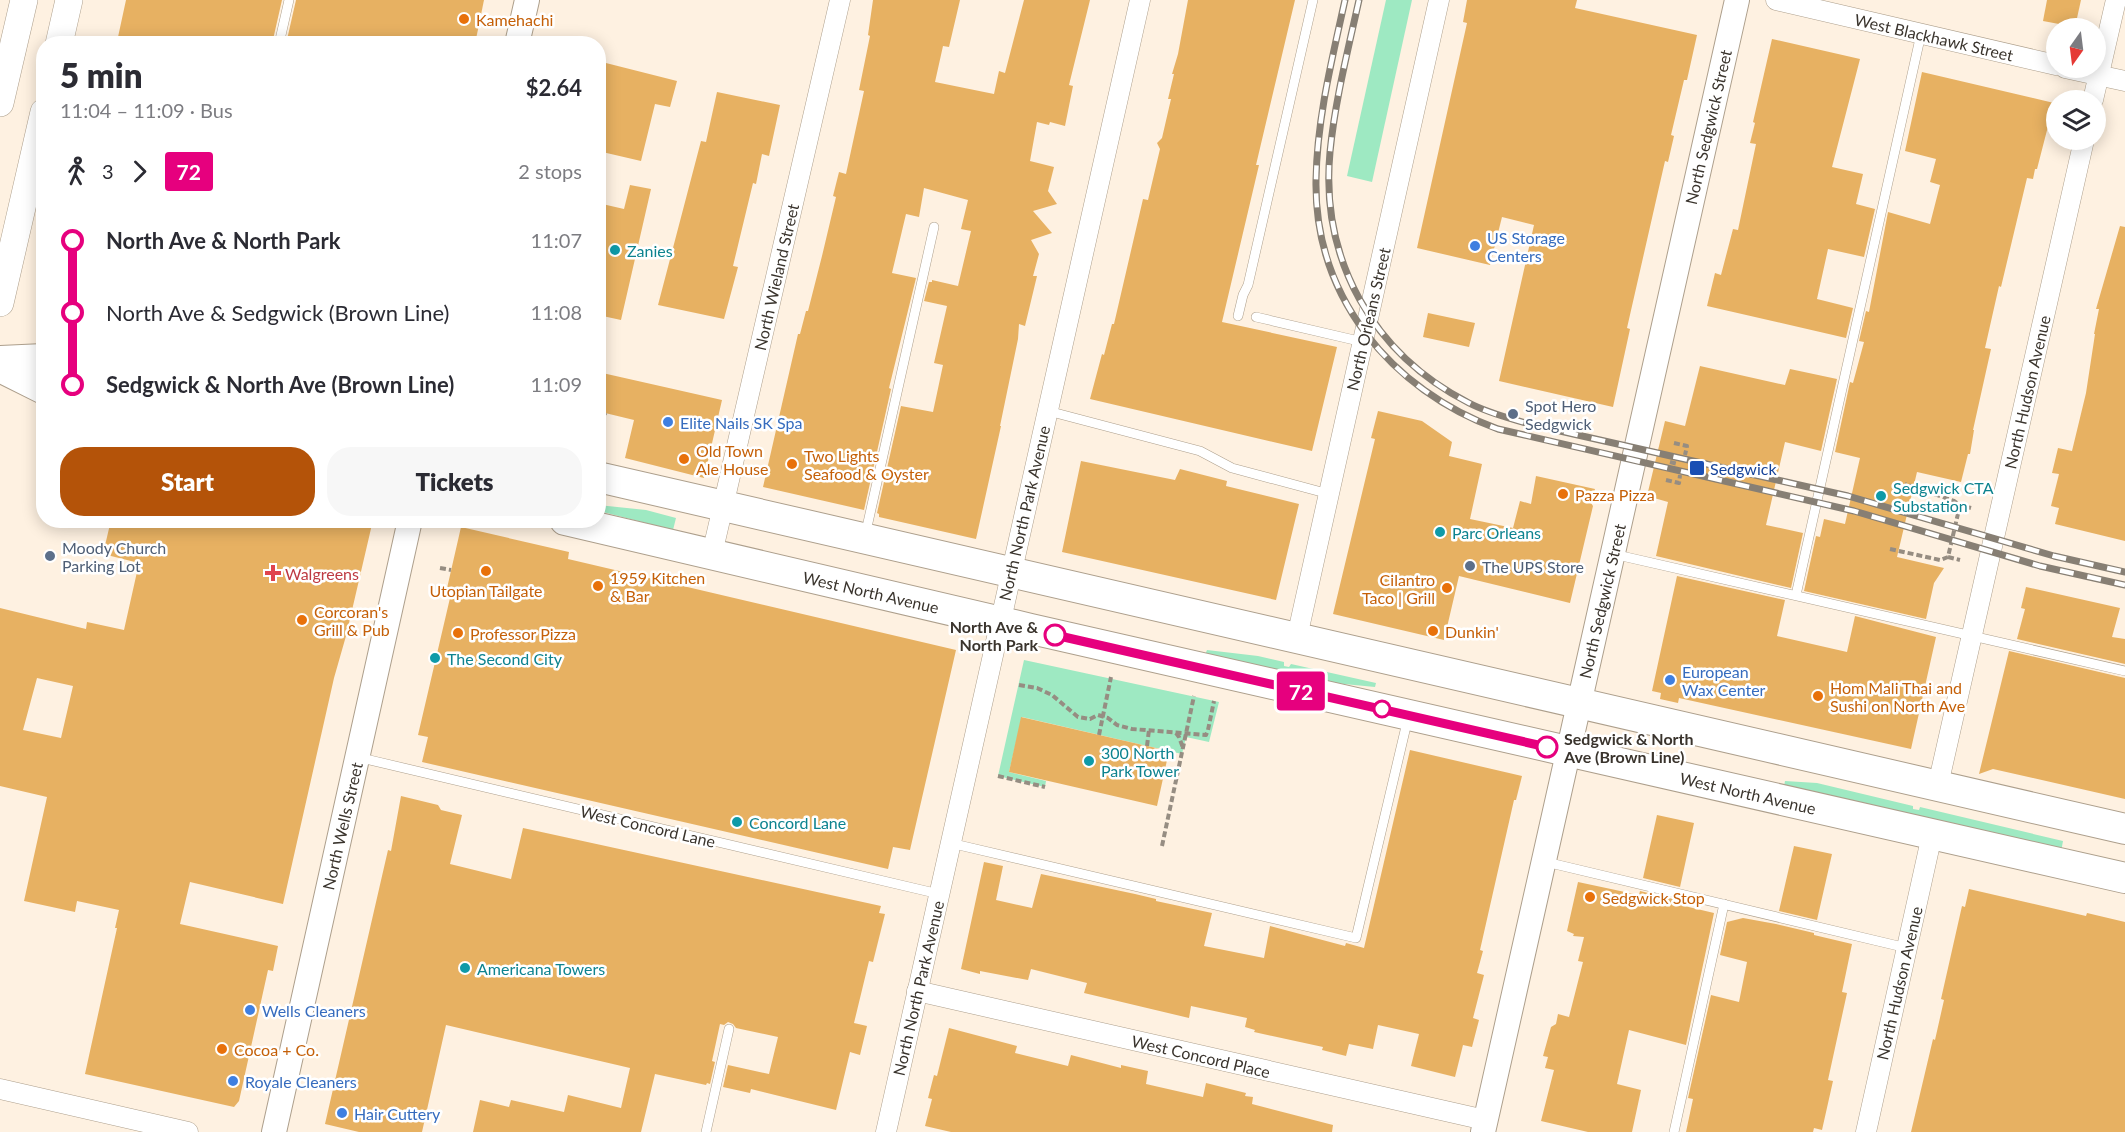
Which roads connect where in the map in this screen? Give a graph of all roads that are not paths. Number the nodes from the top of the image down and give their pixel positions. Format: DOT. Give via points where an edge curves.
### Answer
graph roads {
  1 [pos="24,0"];
  2 [pos="69,0"];
  3 [pos="289,0"];
  4 [pos="527,0"];
  5 [pos="840,0"];
  6 [pos="1140,0"];
  7 [pos="1313,0"];
  8 [pos="1439,0"];
  9 [pos="1737,0"];
  10 [pos="1776,0"];
  11 [pos="2116,0"];
  12 [pos="1921,34"];
  13 [pos="63,36"];
  14 [pos="281,36"];
  15 [pos="519,36"];
  16 [pos="2106,44"];
  17 [pos="2046,63"];
  18 [pos="2106,77"];
  19 [pos="2125,81"];
  20 [pos="0,102"];
  21 [pos="36,147"];
  22 [pos="2082,150"];
  23 [pos="934,227"];
  24 [pos="0,303"];
  25 [pos="1238,316"];
  26 [pos="1256,317"];
  27 [pos="1363,342"];
  28 [pos="36,359"];
  29 [pos="0,361"];
  30 [pos="0,367"];
  31 [pos="36,385"];
  32 [pos="1047,411"];
  33 [pos="606,479"];
  34 [pos="1329,494"];
  35 [pos="723,506"];
  36 [pos="408,528"];
  37 [pos="600,528"];
  38 [pos="864,538"];
  39 [pos="712,554"];
  40 [pos="1613,554"];
  41 [pos="1011,571"];
  42 [pos="1796,595"];
  43 [pos="1000,622"];
  44 [pos="1972,635"];
  45 [pos="1297,637"];
  46 [pos="2125,671"];
  47 [pos="1580,703"];
  48 [pos="1409,716"];
  49 [pos="1568,752"];
  50 [pos="357,757"];
  51 [pos="1938,785"];
  52 [pos="2125,829"];
  53 [pos="1932,835"];
  54 [pos="950,843"];
  55 [pos="1544,862"];
  56 [pos="2125,878"];
  57 [pos="939,894"];
  58 [pos="1724,904"];
  59 [pos="1907,948"];
  60 [pos="917,991"];
  61 [pos="729,1029"];
  62 [pos="0,1089"];
  63 [pos="1484,1126"];
  64 [pos="890,1131"];
  65 [pos="188,1132"];
  66 [pos="274,1132"];
  67 [pos="706,1132"];
  68 [pos="1674,1132"];
  69 [pos="1866,1132"];
  1 -- 20 [label="main road"];
  2 -- 13 [label="main road"];
  3 -- 14 [label="lane"];
  4 -- 15 [label="street"];
  5 -- 35 [label="street, North Wieland Street"];
  6 -- 32 [label="street, North North Park Avenue"];
  7 -- 25 [label="lane"];
  8 -- 27 [label="street, North Orleans Street"];
  9 -- 40 [label="street, North Sedgwick Street"];
  10 -- 12 [label="street, West Blackhawk Street"];
  11 -- 16 [label="street"];
  12 -- 17 [label="street, West Blackhawk Street"];
  12 -- 42 [label="lane"];
  18 -- 19 [label="street"];
  21 -- 24 [label="main road"];
  22 -- 44 [label="street, North Hudson Avenue"];
  23 -- 38 [label="lane"];
  26 -- 27 [label="lane"];
  27 -- 34 [label="street, North Orleans Street"];
  28 -- 29 [label="main road"];
  30 -- 31 [label="main road"];
  32 -- 34 [label="lane" via="1200,451 1232,468"];
  32 -- 41 [label="street, North North Park Avenue"];
  33 -- 35 [label="main road"];
  34 -- 45 [label="street, North Orleans Street"];
  35 -- 38 [label="main road"];
  35 -- 39 [label="street, North Wieland Street"];
  36 -- 50 [label="street, North Wells Street"];
  37 -- 39 [label="main road, West North Avenue"];
  38 -- 41 [label="main road"];
  39 -- 43 [label="main road, West North Avenue"];
  40 -- 42 [label="lane"];
  40 -- 47 [label="street, North Sedgwick Street"];
  41 -- 43 [label="street, North North Park Avenue"];
  41 -- 45 [label="main road"];
  42 -- 44 [label="lane"];
  43 -- 48 [label="main road, West North Avenue"];
  43 -- 54 [label="street, North North Park Avenue"];
  44 -- 46 [label="lane"];
  44 -- 51 [label="street, North Hudson Avenue"];
  45 -- 47 [label="main road"];
  47 -- 49 [label="street, North Sedgwick Street"];
  47 -- 51 [label="main road"];
  48 -- 49 [label="main road, West North Avenue"];
  48 -- 54 [label="lane" via="1356,938"];
  49 -- 53 [label="main road, West North Avenue"];
  49 -- 55 [label="street, North Sedgwick Street"];
  50 -- 57 [label="lane, West Concord Lane"];
  50 -- 66 [label="street, North Wells Street"];
  51 -- 52 [label="main road"];
  53 -- 56 [label="main road, West North Avenue"];
  53 -- 59 [label="street, North Hudson Avenue"];
  54 -- 57 [label="street, North North Park Avenue"];
  55 -- 58 [label="lane"];
  55 -- 63 [label="street, North Sedgwick Street"];
  57 -- 60 [label="street, North North Park Avenue"];
  58 -- 59 [label="lane"];
  58 -- 68 [label="lane"];
  59 -- 69 [label="street, North Hudson Avenue"];
  60 -- 63 [label="street, West Concord Place"];
  60 -- 64 [label="street, North North Park Avenue"];
  61 -- 67 [label="lane"];
  62 -- 65 [label="street"];
}
